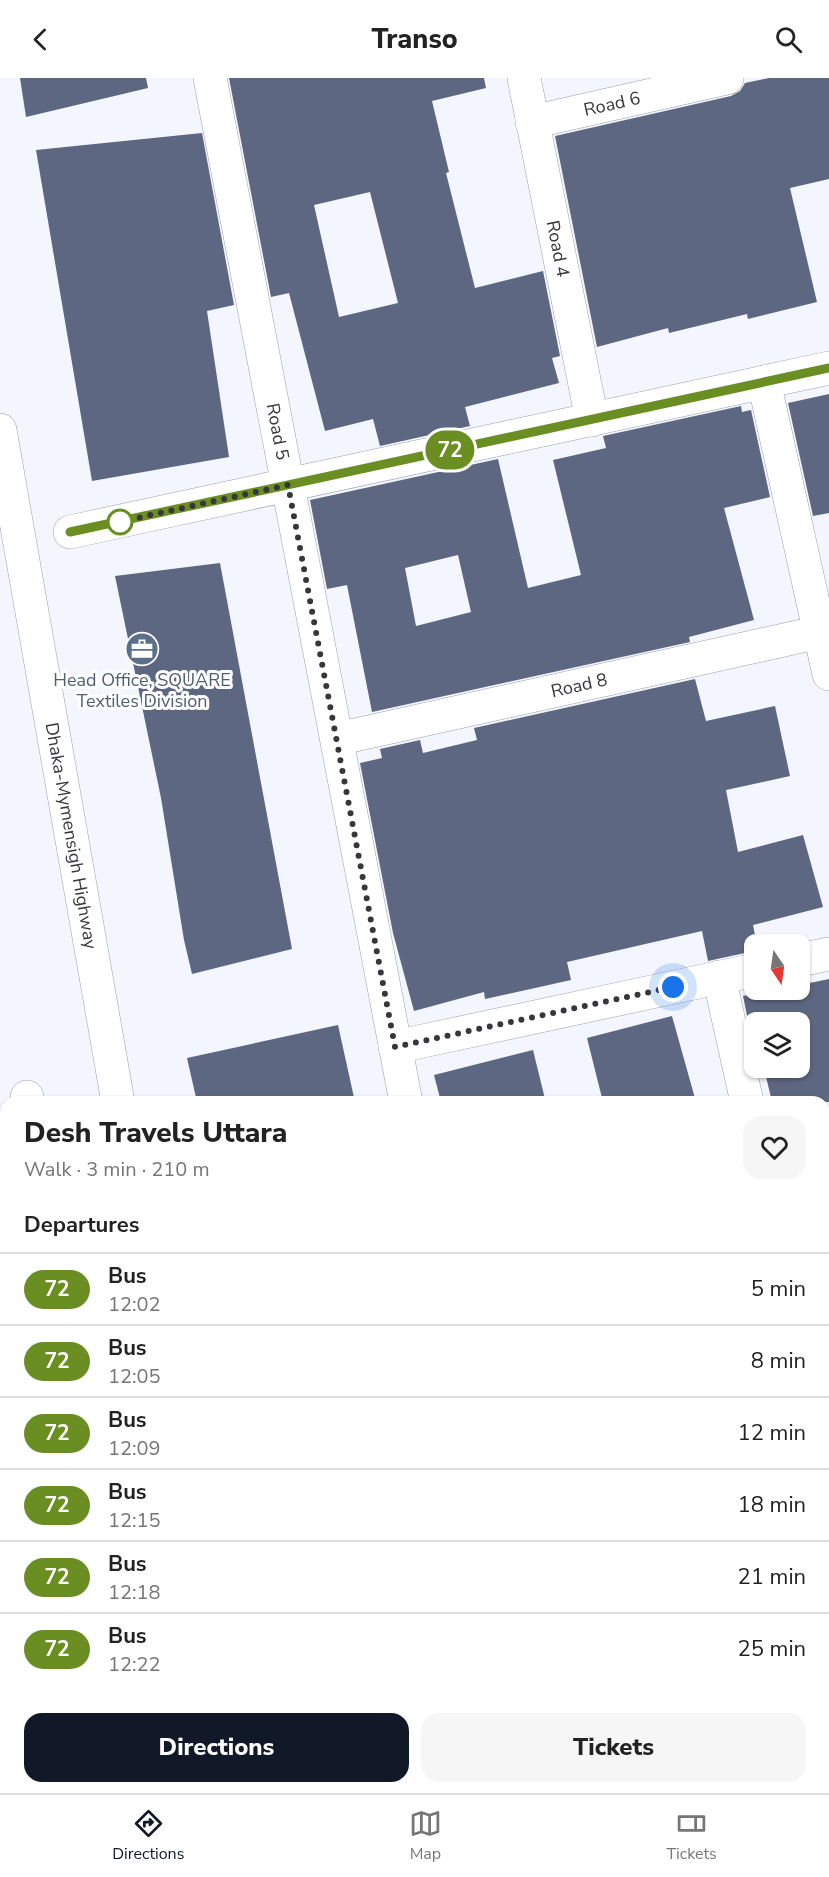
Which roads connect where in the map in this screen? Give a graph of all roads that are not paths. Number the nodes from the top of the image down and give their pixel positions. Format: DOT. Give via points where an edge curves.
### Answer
graph roads {
  1 [pos="210,78"];
  2 [pos="524,78"];
  3 [pos="727,78"];
  4 [pos="532,122"];
  5 [pos="829,368"];
  6 [pos="764,382"];
  7 [pos="592,420"];
  8 [pos="0,429"];
  9 [pos="288,485"];
  10 [pos="70,532"];
  11 [pos="820,632"];
  12 [pos="829,674"];
  13 [pos="337,739"];
  14 [pos="829,954"];
  15 [pos="810,958"];
  16 [pos="744,972"];
  17 [pos="720,977"];
  18 [pos="395,1047"];
  19 [pos="117,1096"];
  20 [pos="405,1096"];
  21 [pos="746,1096"];
  1 -- 9 [label="main road, Road 5"];
  2 -- 4 [label="main road, Road 4"];
  3 -- 4 [label="main road, Road 6"];
  4 -- 7 [label="main road, Road 4"];
  5 -- 6 [label="main road"];
  6 -- 7 [label="main road"];
  6 -- 11 [label="main road"];
  7 -- 9 [label="main road"];
  8 -- 19 [label="main road, Dhaka-Mymensigh Highway"];
  9 -- 10 [label="main road"];
  9 -- 13 [label="main road, Road 5"];
  11 -- 12 [label="main road"];
  11 -- 13 [label="main road, Road 8"];
  13 -- 18 [label="main road, Road 5"];
  14 -- 15 [label="main road"];
  16 -- 17 [label="main road"];
  17 -- 18 [label="main road"];
  17 -- 21 [label="main road"];
  18 -- 20 [label="main road, Road 5"];
}
